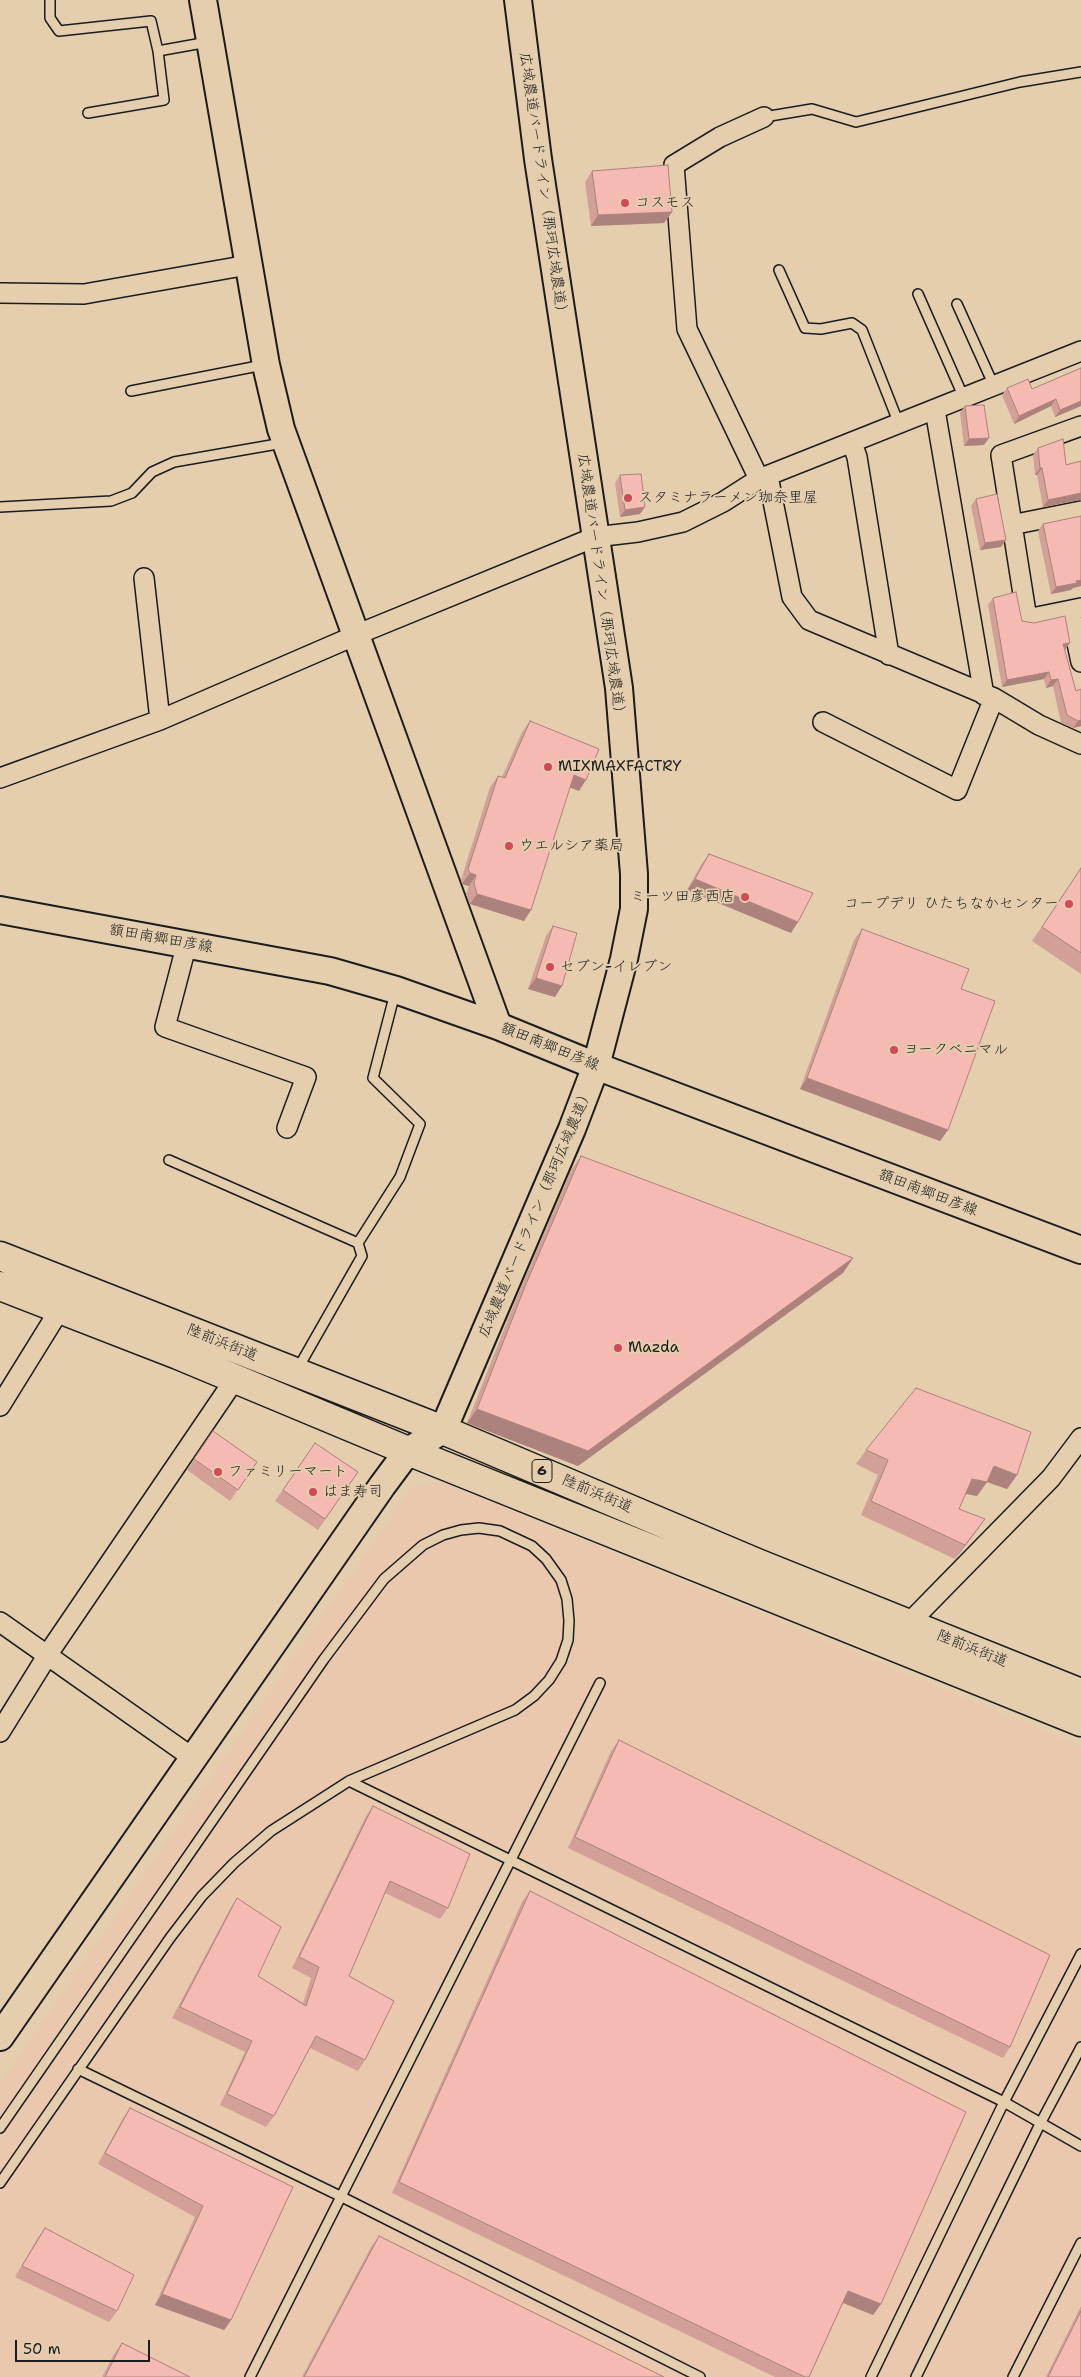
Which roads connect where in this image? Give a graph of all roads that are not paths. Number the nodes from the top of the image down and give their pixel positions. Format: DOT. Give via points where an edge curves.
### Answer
graph roads {
  1 [pos="50,0"];
  2 [pos="203,0"];
  3 [pos="518,0"];
  4 [pos="210,41"];
  5 [pos="158,51"];
  6 [pos="1081,72"];
  7 [pos="88,114"];
  8 [pos="764,117"];
  9 [pos="248,265"];
  10 [pos="779,270"];
  11 [pos="0,292"];
  12 [pos="918,294"];
  13 [pos="957,304"];
  14 [pos="1081,351"];
  15 [pos="266,365"];
  16 [pos="994,386"];
  17 [pos="131,391"];
  18 [pos="964,398"];
  19 [pos="935,410"];
  20 [pos="899,424"];
  21 [pos="1081,426"];
  22 [pos="285,443"];
  23 [pos="852,443"];
  24 [pos="764,478"];
  25 [pos="0,507"];
  26 [pos="1081,510"];
  27 [pos="1012,525"];
  28 [pos="595,537"];
  29 [pos="144,578"];
  30 [pos="1076,609"];
  31 [pos="356,636"];
  32 [pos="889,655"];
  33 [pos="1081,662"];
  34 [pos="989,696"];
  35 [pos="160,720"];
  36 [pos="823,722"];
  37 [pos="1081,744"];
  38 [pos="0,778"];
  39 [pos="0,910"];
  40 [pos="187,944"];
  41 [pos="396,990"];
  42 [pos="498,1026"];
  43 [pos="596,1066"];
  44 [pos="287,1128"];
  45 [pos="169,1160"];
  46 [pos="358,1243"];
  47 [pos="1081,1250"];
  48 [pos="0,1256"];
  49 [pos="74,1284"];
  50 [pos="0,1286"];
  51 [pos="61,1310"];
  52 [pos="296,1372"];
  53 [pos="235,1378"];
  54 [pos="0,1406"];
  55 [pos="444,1430"];
  56 [pos="1081,1438"];
  57 [pos="408,1451"];
  58 [pos="0,1622"];
  59 [pos="909,1623"];
  60 [pos="47,1656"];
  61 [pos="600,1683"];
  62 [pos="1081,1693"];
  63 [pos="1081,1722"];
  64 [pos="0,1732"];
  65 [pos="194,1758"];
  66 [pos="349,1781"];
  67 [pos="510,1859"];
  68 [pos="1081,1954"];
  69 [pos="0,2037"];
  70 [pos="1081,2047"];
  71 [pos="78,2069"];
  72 [pos="1004,2102"];
  73 [pos="1040,2124"];
  74 [pos="0,2128"];
  75 [pos="1081,2146"];
  76 [pos="0,2183"];
  77 [pos="342,2197"];
  78 [pos="1081,2243"];
  79 [pos="250,2377"];
  80 [pos="700,2377"];
  81 [pos="871,2377"];
  82 [pos="916,2377"];
  83 [pos="1013,2377"];
  1 -- 5 [label="lane" via="50,18 59,31 152,21"];
  2 -- 4 [label="street"];
  3 -- 28 [label="street, 広域農道バードライン（那珂広域農道）" via="539,168"];
  4 -- 5 [label="lane"];
  4 -- 9 [label="street"];
  5 -- 7 [label="lane" via="164,100"];
  6 -- 8 [label="lane" via="1020,82 856,122 812,109"];
  8 -- 24 [label="street" via="720,137 674,165 687,329"];
  9 -- 11 [label="street" via="84,294"];
  9 -- 15 [label="street"];
  10 -- 20 [label="lane" via="805,328 821,329 852,323 862,330"];
  12 -- 18 [label="lane"];
  13 -- 16 [label="lane"];
  14 -- 16 [label="street"];
  15 -- 17 [label="lane"];
  15 -- 22 [label="street"];
  16 -- 18 [label="street"];
  18 -- 19 [label="street"];
  19 -- 20 [label="street"];
  19 -- 34 [label="street"];
  20 -- 23 [label="street"];
  21 -- 27 [label="street" via="1000,455"];
  22 -- 25 [label="lane" via="174,462 152,472 132,493 111,501"];
  22 -- 31 [label="street"];
  23 -- 24 [label="street"];
  23 -- 32 [label="street" via="857,457"];
  24 -- 28 [label="street" via="683,522"];
  24 -- 32 [label="street" via="792,597 808,620"];
  26 -- 27 [label="street"];
  27 -- 30 [label="street" via="1027,619"];
  28 -- 31 [label="street"];
  28 -- 43 [label="street, 広域農道バードライン（那珂広域農道）" via="619,688 634,900 624,959"];
  29 -- 35 [label="street"];
  30 -- 33 [label="street"];
  31 -- 35 [label="street"];
  31 -- 42 [label="street"];
  32 -- 34 [label="street"];
  34 -- 36 [label="street" via="957,790"];
  34 -- 37 [label="street" via="1039,725"];
  35 -- 38 [label="street"];
  39 -- 40 [label="street, 額田南郷田彦線"];
  40 -- 41 [label="street, 額田南郷田彦線" via="330,971"];
  40 -- 44 [label="street" via="165,1027 306,1078"];
  41 -- 42 [label="street, 額田南郷田彦線"];
  41 -- 46 [label="lane" via="373,1078 420,1124 400,1177"];
  42 -- 43 [label="street, 額田南郷田彦線"];
  43 -- 47 [label="street, 額田南郷田彦線"];
  43 -- 55 [label="street, 広域農道バードライン（那珂広域農道）"];
  45 -- 46 [label="lane"];
  46 -- 52 [label="lane" via="362,1256"];
  48 -- 49 [label="highway, 陸前浜街道 / 6"];
  49 -- 51 [label="street"];
  49 -- 52 [label="highway, 陸前浜街道 / 6"];
  50 -- 51 [label="highway, 陸前浜街道 / 6"];
  51 -- 53 [label="highway, 陸前浜街道 / 6"];
  51 -- 54 [label="street"];
  52 -- 55 [label="highway, 陸前浜街道 / 6"];
  53 -- 57 [label="highway, 陸前浜街道 / 6"];
  53 -- 60 [label="street"];
  55 -- 57 [label="street"];
  55 -- 59 [label="highway, 陸前浜街道 / 6"];
  56 -- 59 [label="street" via="1052,1478"];
  57 -- 63 [label="highway, 陸前浜街道 / 6"];
  57 -- 65 [label="street"];
  58 -- 60 [label="street"];
  59 -- 62 [label="highway, 陸前浜街道 / 6"];
  60 -- 64 [label="street"];
  60 -- 65 [label="street"];
  61 -- 67 [label="lane"];
  65 -- 69 [label="street"];
  66 -- 67 [label="lane"];
  66 -- 71 [label="lane" via="271,1831 202,1896"];
  66 -- 74 [label="lane" via="515,1710 549,1680 561,1661 570,1621 561,1580 532,1546 500,1531 461,1530 423,1545 384,1579 290,1707"];
  67 -- 72 [label="lane"];
  67 -- 77 [label="lane"];
  68 -- 72 [label="lane"];
  70 -- 73 [label="lane"];
  71 -- 76 [label="lane"];
  71 -- 77 [label="lane"];
  72 -- 73 [label="lane"];
  72 -- 81 [label="lane"];
  73 -- 75 [label="lane"];
  73 -- 82 [label="lane"];
  77 -- 79 [label="lane"];
  77 -- 80 [label="lane"];
  78 -- 83 [label="lane"];
}
